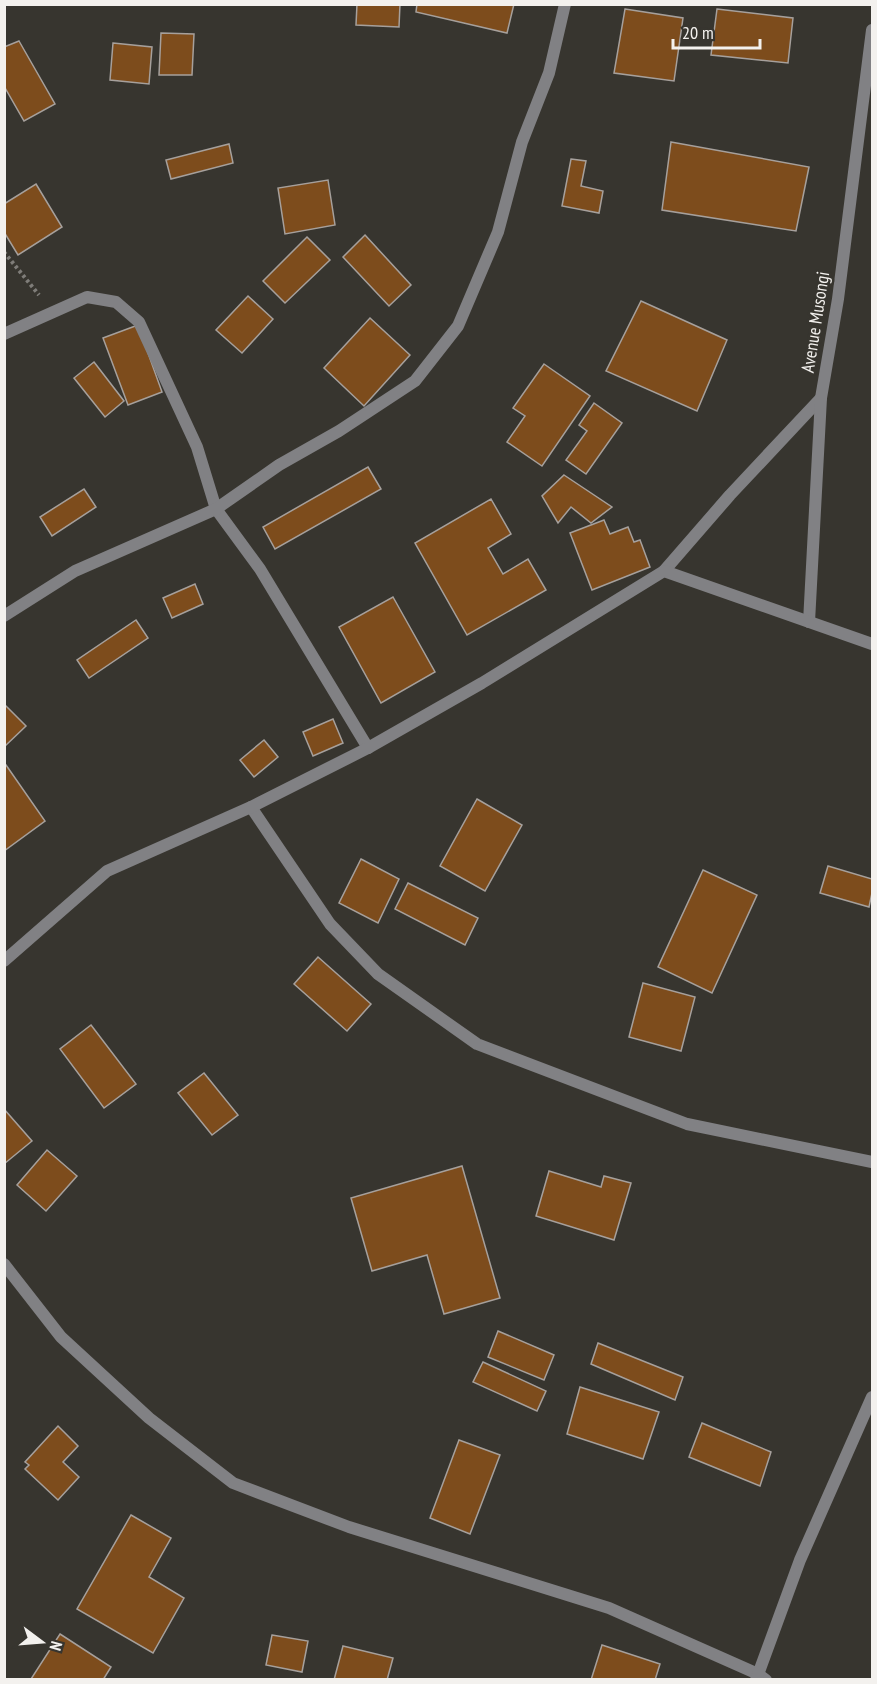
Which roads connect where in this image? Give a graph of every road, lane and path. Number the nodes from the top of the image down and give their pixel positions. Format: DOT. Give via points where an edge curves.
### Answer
graph roads {
  1 [pos="565,4"];
  2 [pos="873,30"];
  3 [pos="4,252"];
  4 [pos="52,313"];
  5 [pos="4,334"];
  6 [pos="821,398"];
  7 [pos="216,509"];
  8 [pos="664,571"];
  9 [pos="4,616"];
  10 [pos="809,622"];
  11 [pos="873,644"];
  12 [pos="368,748"];
  13 [pos="251,807"];
  14 [pos="4,961"];
  15 [pos="873,1161"];
  16 [pos="4,1264"];
  17 [pos="873,1397"];
  18 [pos="760,1678"];
  1 -- 7 [label="street" via="549,73 522,141 498,232 458,326 415,381"];
  2 -- 6 [label="street, Avenue Musongi"];
  3 -- 4 [label="path"];
  4 -- 5 [label="street"];
  4 -- 7 [label="street" via="87,297 116,302 139,322 197,447"];
  6 -- 8 [label="street"];
  6 -- 10 [label="street, Avenue Musongi"];
  7 -- 9 [label="street" via="75,571"];
  7 -- 12 [label="street" via="260,568"];
  8 -- 10 [label="street"];
  8 -- 12 [label="street"];
  10 -- 11 [label="street"];
  12 -- 13 [label="street"];
  13 -- 14 [label="street" via="107,871"];
  13 -- 15 [label="street" via="330,924 378,974 477,1044 687,1124"];
  16 -- 18 [label="street" via="61,1338 149,1418 233,1483 349,1527 609,1608"];
  17 -- 18 [label="street" via="800,1560"];
}
